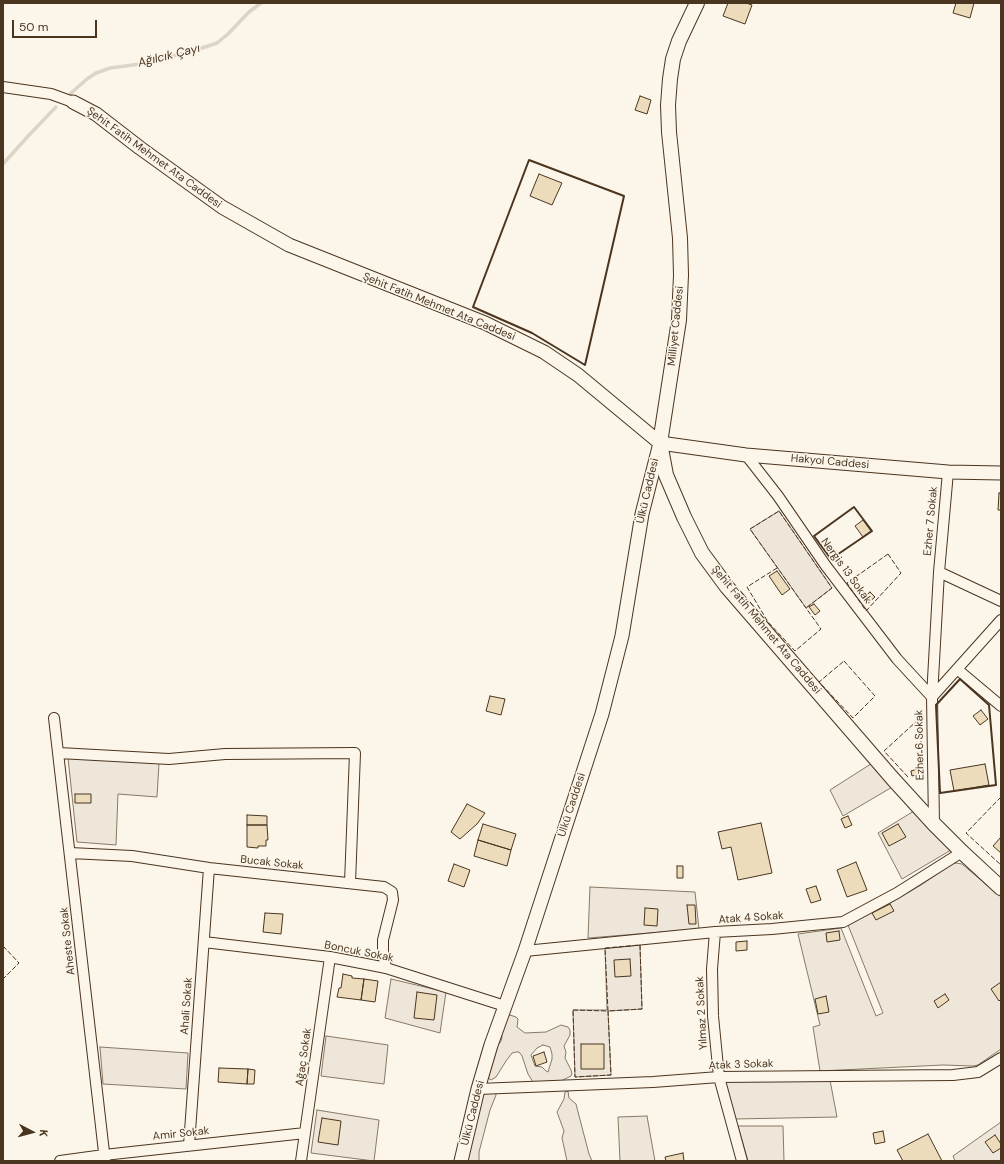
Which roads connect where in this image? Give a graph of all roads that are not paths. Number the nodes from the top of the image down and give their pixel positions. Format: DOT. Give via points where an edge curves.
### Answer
graph roads {
  1 [pos="697,3"];
  2 [pos="3,87"];
  3 [pos="73,102"];
  4 [pos="660,444"];
  5 [pos="746,455"];
  6 [pos="948,472"];
  7 [pos="1001,473"];
  8 [pos="939,572"];
  9 [pos="1001,601"];
  10 [pos="1001,620"];
  11 [pos="957,669"];
  12 [pos="932,697"];
  13 [pos="1001,706"];
  14 [pos="54,718"];
  15 [pos="59,753"];
  16 [pos="934,824"];
  17 [pos="70,852"];
  18 [pos="962,852"];
  19 [pos="209,868"];
  20 [pos="350,883"];
  21 [pos="1001,888"];
  22 [pos="715,932"];
  23 [pos="204,942"];
  24 [pos="525,951"];
  25 [pos="330,957"];
  26 [pos="386,968"];
  27 [pos="505,1006"];
  28 [pos="1001,1058"];
  29 [pos="719,1077"];
  30 [pos="478,1089"];
  31 [pos="305,1133"];
  32 [pos="189,1146"];
  33 [pos="104,1158"];
  34 [pos="60,1161"];
  35 [pos="301,1161"];
  36 [pos="461,1161"];
  37 [pos="742,1161"];
  1 -- 4 [label="main road, Milliyet Caddesi" via="679,41 670,79 669,132 680,238 681,297"];
  2 -- 3 [label="street" via="51,94"];
  3 -- 4 [label="street, Şehit Fatih Mehmet Ata Caddesi" via="96,114 222,207 288,245 485,323 544,352 578,375"];
  4 -- 5 [label="street, Hakyol Caddesi"];
  4 -- 16 [label="main road, Şehit Fatih Mehmet Ata Caddesi" via="666,475 676,500 712,569"];
  4 -- 24 [label="street, Ülkü Caddesi" via="642,514 614,671"];
  5 -- 6 [label="street, Hakyol Caddesi"];
  5 -- 12 [label="street, Nergis 13 Sokak" via="896,659"];
  6 -- 7 [label="street, Hakyol Caddesi"];
  6 -- 8 [label="street, Ezher 7 Sokak"];
  8 -- 9 [label="street"];
  8 -- 12 [label="street, Ezher 7 Sokak"];
  10 -- 11 [label="street, Ezher 6 Sokak"];
  11 -- 12 [label="street, Ezher 6 Sokak"];
  11 -- 13 [label="street"];
  12 -- 16 [label="street, Ezher 6 Sokak"];
  14 -- 15 [label="street, Aheste Sokak"];
  15 -- 17 [label="street, Aheste Sokak"];
  15 -- 20 [label="street" via="169,759 225,754 356,753"];
  16 -- 18 [label="main road, Şehit Fatih Mehmet Ata Caddesi"];
  17 -- 19 [label="street, Bucak Sokak" via="132,856"];
  17 -- 33 [label="street, Aheste Sokak"];
  18 -- 21 [label="main road, Şehit Fatih Mehmet Ata Caddesi"];
  18 -- 22 [label="street, Atak 4 Sokak" via="897,893 843,922"];
  19 -- 20 [label="street, Bucak Sokak"];
  19 -- 23 [label="street, Ahali Sokak"];
  20 -- 26 [label="street, Bucak Sokak" via="384,887 392,892 393,900 383,940"];
  22 -- 24 [label="street, Atak 4 Sokak"];
  22 -- 29 [label="street, Yılmaz 2 Sokak" via="713,1016"];
  23 -- 25 [label="street, Boncuk Sokak"];
  23 -- 32 [label="street, Ahali Sokak"];
  24 -- 27 [label="street, Ülkü Caddesi"];
  25 -- 26 [label="street, Boncuk Sokak"];
  25 -- 31 [label="street, Ağaç Sokak"];
  26 -- 27 [label="street, Boncuk Sokak"];
  27 -- 30 [label="street, Ülkü Caddesi"];
  28 -- 29 [label="street, Atak 3 Sokak" via="986,1068 968,1074"];
  29 -- 30 [label="street, Atak 3 Sokak"];
  29 -- 37 [label="street, Yılmaz 2 Sokak"];
  30 -- 36 [label="street, Ülkü Caddesi"];
  31 -- 32 [label="street, Amir Sokak"];
  31 -- 35 [label="street, Ağaç Sokak"];
  32 -- 33 [label="street, Amir Sokak"];
  33 -- 34 [label="street, Amir Sokak"];
}
